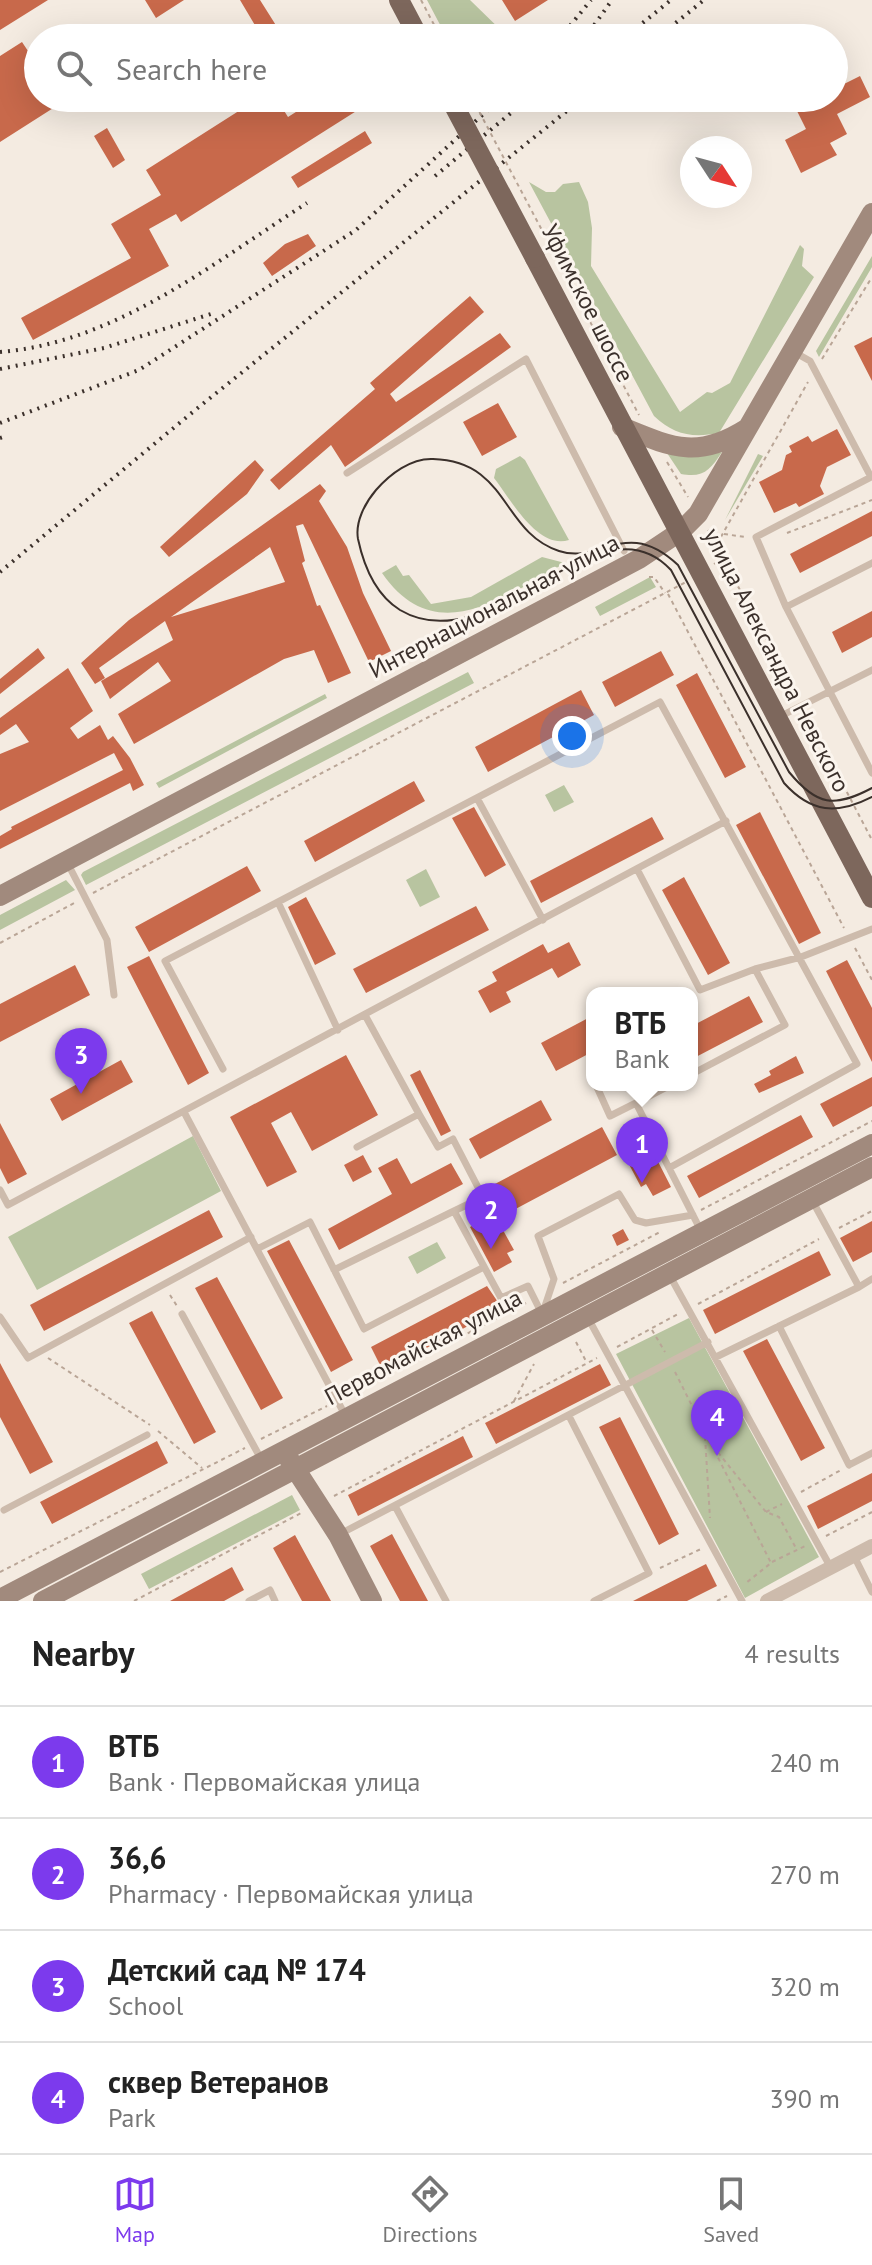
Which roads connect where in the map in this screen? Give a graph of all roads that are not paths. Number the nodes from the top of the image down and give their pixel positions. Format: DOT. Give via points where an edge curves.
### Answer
graph roads {
  1 [pos="399,0"];
  2 [pos="412,24"];
  3 [pos="458,112"];
  4 [pos="872,213"];
  5 [pos="792,351"];
  6 [pos="622,427"];
  7 [pos="746,429"];
  8 [pos="347,473"];
  9 [pos="681,531"];
  10 [pos="624,551"];
  11 [pos="872,563"];
  12 [pos="786,607"];
  13 [pos="872,670"];
  14 [pos="829,692"];
  15 [pos="777,718"];
  16 [pos="869,762"];
  17 [pos="872,773"];
  18 [pos="477,798"];
  19 [pos="726,821"];
  20 [pos="67,862"];
  21 [pos="637,869"];
  22 [pos="0,896"];
  23 [pos="872,898"];
  24 [pos="278,902"];
  25 [pos="543,920"];
  26 [pos="872,929"];
  27 [pos="801,957"];
  28 [pos="755,969"];
  29 [pos="114,995"];
  30 [pos="365,1015"];
  31 [pos="338,1030"];
  32 [pos="223,1069"];
  33 [pos="698,1071"];
  34 [pos="599,1091"];
  35 [pos="659,1091"];
  36 [pos="636,1103"];
  37 [pos="184,1112"];
  38 [pos="419,1114"];
  39 [pos="872,1144"];
  40 [pos="357,1147"];
  41 [pos="872,1167"];
  42 [pos="669,1168"];
  43 [pos="801,1178"];
  44 [pos="0,1190"];
  45 [pos="812,1198"];
  46 [pos="454,1211"];
  47 [pos="697,1223"];
  48 [pos="251,1237"];
  49 [pos="257,1249"];
  50 [pos="658,1253"];
  51 [pos="484,1267"];
  52 [pos="334,1270"];
  53 [pos="669,1273"];
  54 [pos="872,1279"];
  55 [pos="859,1287"];
  56 [pos="538,1306"];
  57 [pos="182,1314"];
  58 [pos="587,1316"];
  59 [pos="0,1317"];
  60 [pos="779,1326"];
  61 [pos="708,1342"];
  62 [pos="716,1357"];
  63 [pos="628,1385"];
  64 [pos="342,1409"];
  65 [pos="569,1416"];
  66 [pos="147,1435"];
  67 [pos="284,1449"];
  68 [pos="258,1452"];
  69 [pos="872,1453"];
  70 [pos="295,1469"];
  71 [pos="395,1506"];
  72 [pos="1,1508"];
  73 [pos="338,1535"];
  74 [pos="872,1546"];
  75 [pos="854,1556"];
  76 [pos="831,1568"];
  77 [pos="872,1592"];
  78 [pos="0,1599"];
  79 [pos="43,1601"];
  80 [pos="249,1601"];
  81 [pos="275,1601"];
  82 [pos="372,1601"];
  83 [pos="446,1601"];
  84 [pos="594,1601"];
  85 [pos="742,1601"];
  86 [pos="767,1601"];
  1 -- 2 [label="main road"];
  3 -- 6 [label="main road, Уфимское шоссе, bridge" via="544,254"];
  4 -- 5 [label="main road, Интернациональная улица"];
  5 -- 7 [label="main road, Интернациональная улица"];
  5 -- 12 [label="lane" via="810,361 871,477 756,537"];
  6 -- 7 [label="main road" via="689,449 706,448"];
  6 -- 9 [label="main road, Уфимское шоссе"];
  7 -- 9 [label="main road, Интернациональная улица" via="698,514"];
  8 -- 10 [label="lane" via="526,359"];
  9 -- 15 [label="main road, улица Александра Невского"];
  9 -- 20 [label="main road, Интернациональная улица" via="639,559"];
  11 -- 12 [label="lane"];
  12 -- 14 [label="lane"];
  13 -- 14 [label="lane"];
  14 -- 15 [label="lane"];
  14 -- 16 [label="lane"];
  15 -- 23 [label="main road, улица Александра Невского"];
  16 -- 17 [label="lane"];
  18 -- 19 [label="lane" via="660,702"];
  18 -- 24 [label="lane"];
  18 -- 25 [label="lane"];
  19 -- 21 [label="lane"];
  19 -- 27 [label="lane"];
  20 -- 22 [label="main road, Интернациональная улица"];
  20 -- 29 [label="lane" via="107,940"];
  21 -- 25 [label="lane"];
  21 -- 28 [label="lane" via="700,990"];
  24 -- 31 [label="lane"];
  24 -- 32 [label="lane" via="165,961"];
  25 -- 30 [label="lane"];
  26 -- 27 [label="lane"];
  27 -- 28 [label="lane"];
  27 -- 42 [label="lane" via="857,1064"];
  28 -- 33 [label="lane" via="785,1025"];
  30 -- 31 [label="lane"];
  30 -- 38 [label="lane"];
  31 -- 37 [label="lane"];
  34 -- 36 [label="lane" via="610,1116"];
  35 -- 36 [label="lane"];
  36 -- 42 [label="lane"];
  37 -- 44 [label="lane" via="8,1205"];
  37 -- 48 [label="lane"];
  38 -- 40 [label="lane"];
  38 -- 46 [label="lane" via="438,1147 453,1139 483,1197"];
  39 -- 43 [label="main road, Первомайская улица"];
  41 -- 45 [label="main road, Первомайская улица"];
  42 -- 47 [label="lane"];
  43 -- 45 [label="lane"];
  43 -- 47 [label="main road, Первомайская улица"];
  45 -- 53 [label="main road, Первомайская улица"];
  45 -- 55 [label="lane"];
  46 -- 51 [label="lane"];
  46 -- 52 [label="lane"];
  47 -- 50 [label="main road, Первомайская улица"];
  47 -- 56 [label="lane" via="635,1220 619,1194 551,1229 538,1236 554,1279"];
  48 -- 49 [label="lane"];
  48 -- 59 [label="lane" via="28,1358"];
  49 -- 52 [label="lane" via="310,1222"];
  49 -- 64 [label="lane"];
  50 -- 53 [label="lane"];
  50 -- 56 [label="main road, Первомайская улица"];
  51 -- 52 [label="lane" via="364,1329"];
  51 -- 56 [label="lane" via="501,1298 528,1286"];
  53 -- 58 [label="main road, Первомайская улица"];
  53 -- 61 [label="lane"];
  54 -- 55 [label="lane"];
  55 -- 60 [label="lane"];
  56 -- 64 [label="main road, Первомайская улица"];
  57 -- 68 [label="lane"];
  58 -- 63 [label="lane"];
  58 -- 70 [label="main road, Первомайская улица"];
  60 -- 62 [label="lane"];
  60 -- 69 [label="lane" via="849,1465"];
  61 -- 62 [label="lane"];
  61 -- 63 [label="lane"];
  62 -- 76 [label="lane"];
  63 -- 65 [label="lane"];
  63 -- 85 [label="lane"];
  64 -- 67 [label="main road, Первомайская улица"];
  65 -- 71 [label="lane"];
  65 -- 84 [label="lane" via="649,1573"];
  66 -- 72 [label="lane"];
  67 -- 68 [label="main road, Первомайская улица"];
  67 -- 70 [label="main road"];
  68 -- 78 [label="main road, Первомайская улица"];
  70 -- 73 [label="main road"];
  70 -- 79 [label="main road, Первомайская улица"];
  71 -- 73 [label="lane"];
  71 -- 83 [label="lane"];
  73 -- 82 [label="main road"];
  74 -- 75 [label="street"];
  75 -- 76 [label="street"];
  75 -- 77 [label="lane"];
  76 -- 86 [label="street"];
  80 -- 81 [label="lane" via="270,1590"];
}
